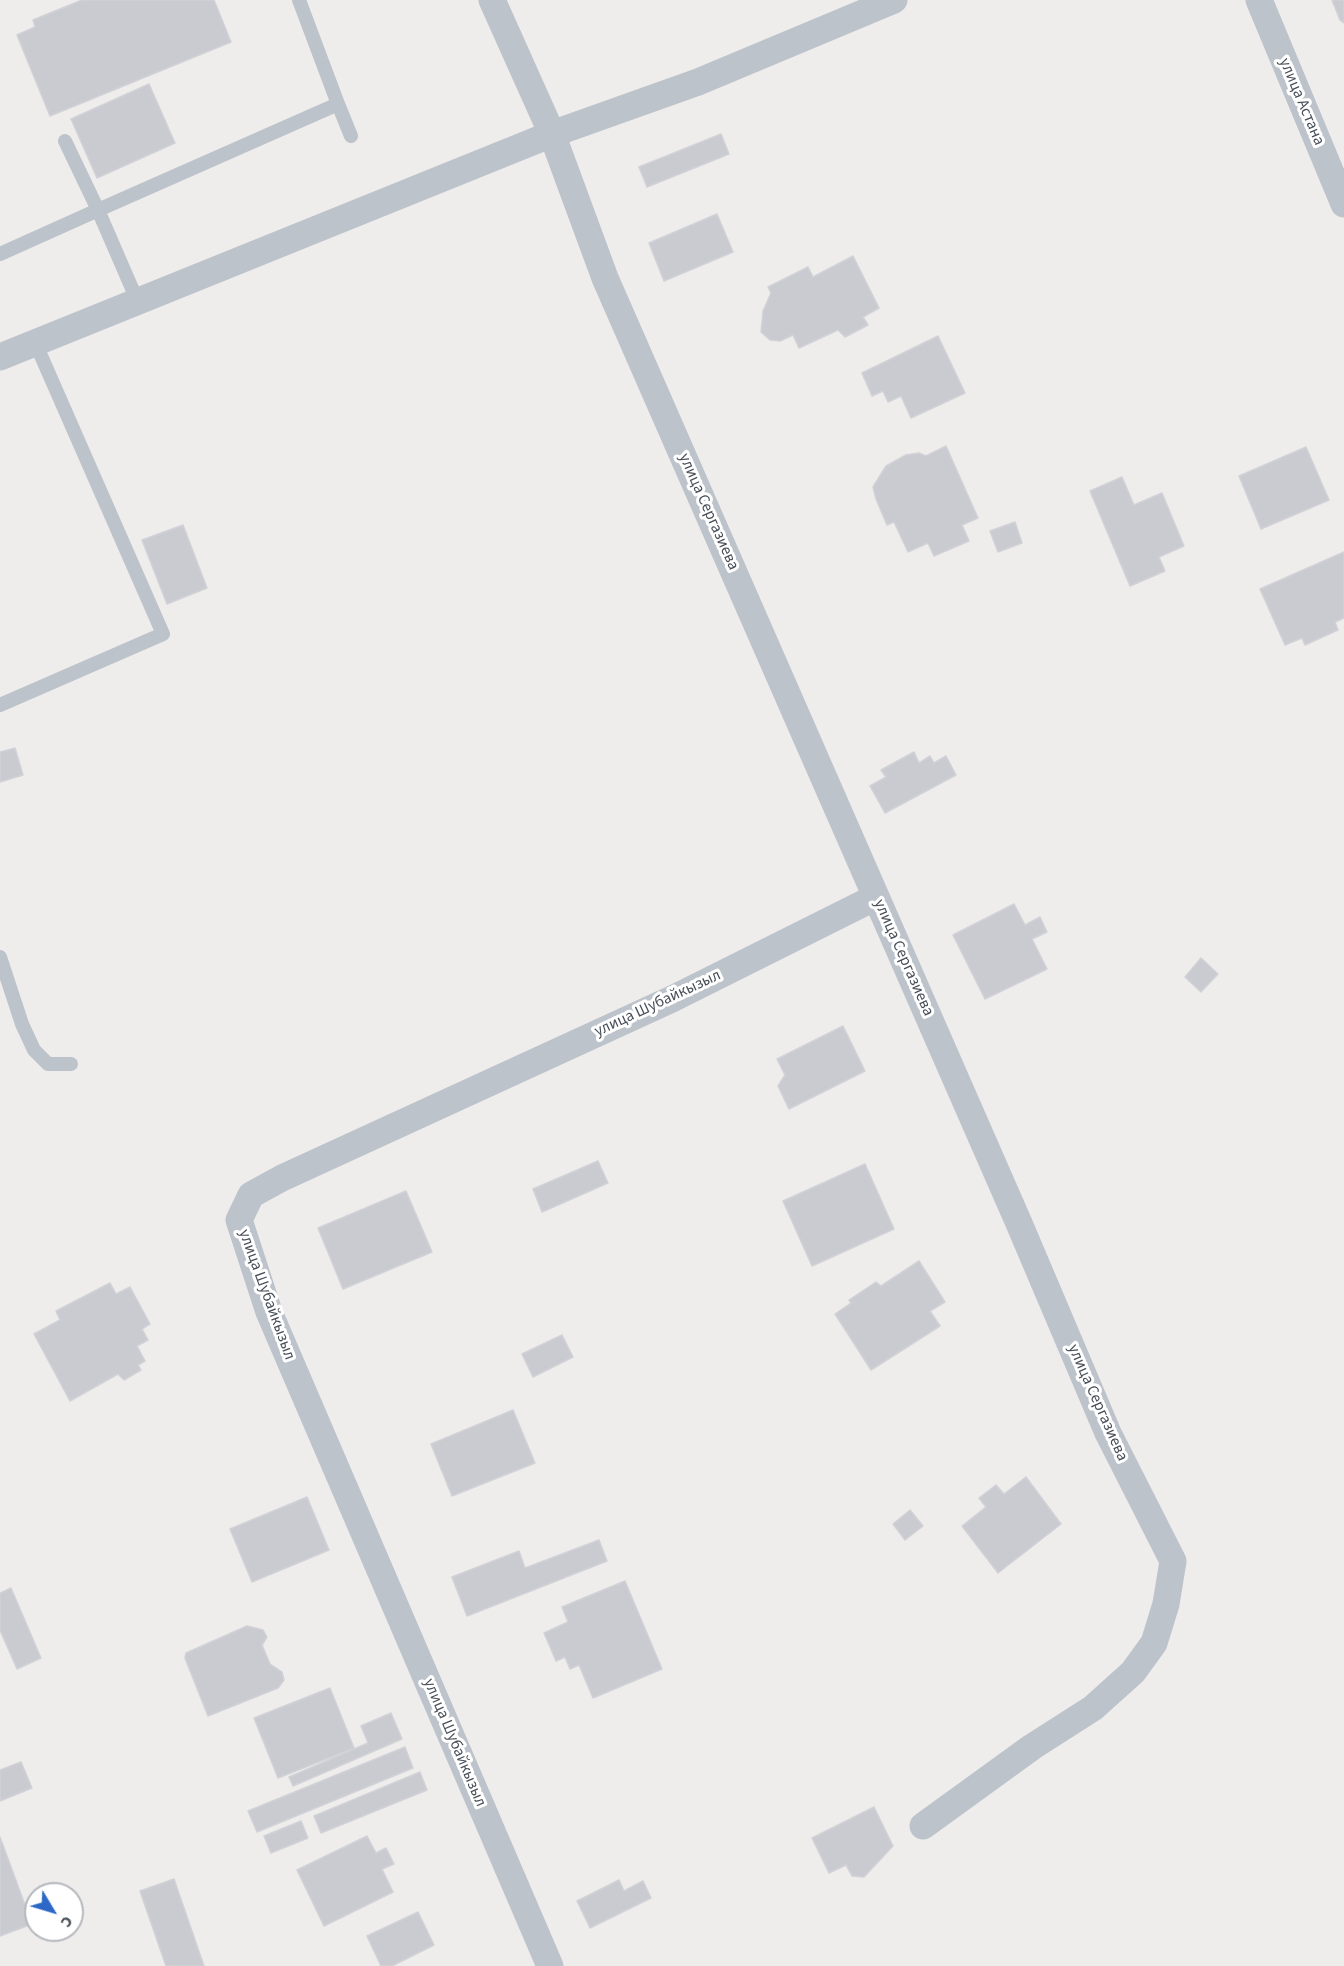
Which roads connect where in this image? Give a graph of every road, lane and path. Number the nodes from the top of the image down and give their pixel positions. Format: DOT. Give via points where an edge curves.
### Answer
graph roads {
  1 [pos="299,0"];
  2 [pos="492,0"];
  3 [pos="894,0"];
  4 [pos="1258,0"];
  5 [pos="338,104"];
  6 [pos="552,134"];
  7 [pos="351,136"];
  8 [pos="65,141"];
  9 [pos="1344,204"];
  10 [pos="98,210"];
  11 [pos="0,254"];
  12 [pos="137,300"];
  13 [pos="35,342"];
  14 [pos="0,357"];
  15 [pos="0,705"];
  16 [pos="876,897"];
  17 [pos="0,957"];
  18 [pos="71,1064"];
  19 [pos="923,1826"];
  20 [pos="550,1966"];
  1 -- 5 [label="lane"];
  2 -- 6 [label="street, улица Сергазиева"];
  3 -- 6 [label="street" via="698,82"];
  4 -- 9 [label="street, улица Астана"];
  5 -- 7 [label="lane"];
  5 -- 10 [label="lane"];
  6 -- 12 [label="street"];
  6 -- 16 [label="street, улица Сергазиева" via="605,278"];
  8 -- 10 [label="lane"];
  10 -- 11 [label="lane"];
  10 -- 12 [label="lane"];
  12 -- 13 [label="street"];
  13 -- 14 [label="street"];
  13 -- 15 [label="lane" via="163,634"];
  16 -- 19 [label="street, улица Сергазиева" via="1107,1433 1173,1561 1154,1643 1132,1672 1093,1708"];
  16 -- 20 [label="street, улица Шубайкызыл" via="672,999 282,1178 251,1195 238,1220 269,1312"];
  17 -- 18 [label="lane" via="34,1050 48,1064"];
}
